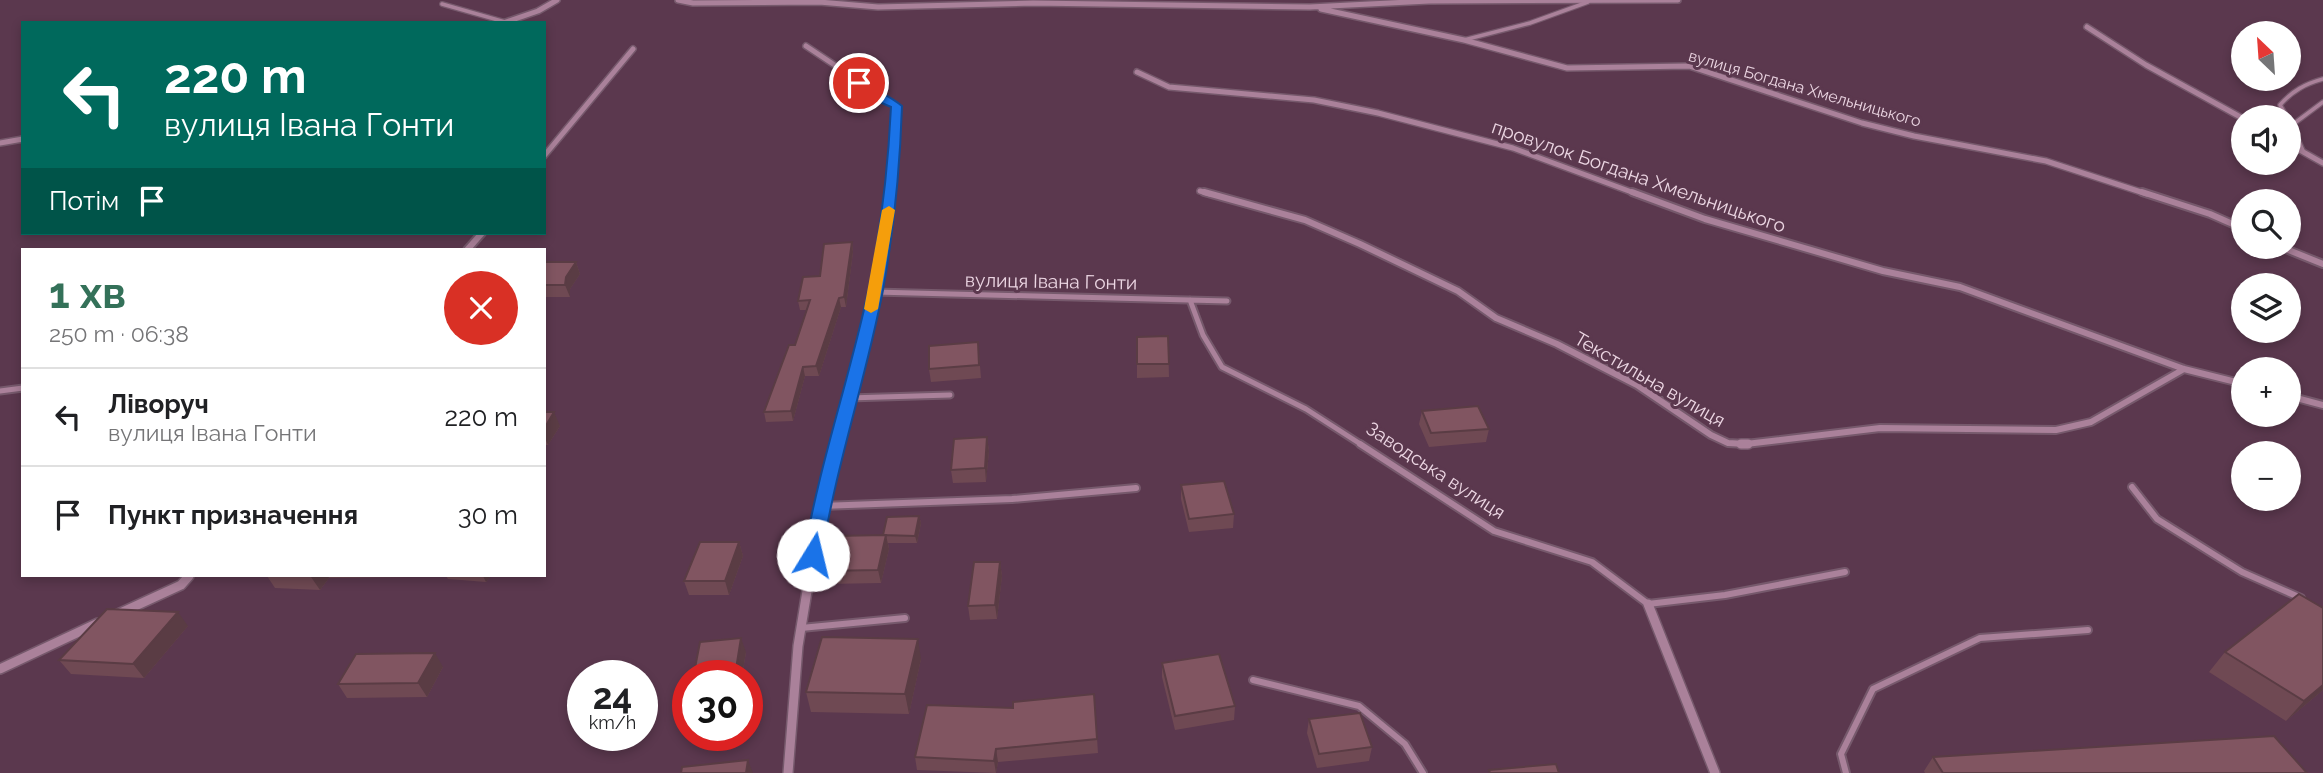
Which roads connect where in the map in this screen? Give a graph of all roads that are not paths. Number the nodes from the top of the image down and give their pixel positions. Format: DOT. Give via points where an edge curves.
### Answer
graph roads {
  1 [pos="557,0"];
  2 [pos="678,0"];
  3 [pos="1678,0"];
  4 [pos="1588,2"];
  5 [pos="442,4"];
  6 [pos="1310,7"];
  7 [pos="500,21"];
  8 [pos="507,21"];
  9 [pos="2087,27"];
  10 [pos="1464,40"];
  11 [pos="806,46"];
  12 [pos="633,48"];
  13 [pos="1137,72"];
  14 [pos="2323,79"];
  15 [pos="2323,102"];
  16 [pos="2280,105"];
  17 [pos="2231,112"];
  18 [pos="2301,114"];
  19 [pos="21,139"];
  20 [pos="0,143"];
  21 [pos="2301,147"];
  22 [pos="2301,151"];
  23 [pos="2304,153"];
  24 [pos="546,154"];
  25 [pos="2323,163"];
  26 [pos="1200,191"];
  27 [pos="2231,223"];
  28 [pos="2301,255"];
  29 [pos="2323,264"];
  30 [pos="875,292"];
  31 [pos="1189,300"];
  32 [pos="1227,301"];
  33 [pos="2185,369"];
  34 [pos="2231,381"];
  35 [pos="21,388"];
  36 [pos="1,390"];
  37 [pos="950,395"];
  38 [pos="848,398"];
  39 [pos="2301,399"];
  40 [pos="2323,405"];
  41 [pos="2132,487"];
  42 [pos="1136,488"];
  43 [pos="821,506"];
  44 [pos="1845,572"];
  45 [pos="188,577"];
  46 [pos="2311,603"];
  47 [pos="1648,604"];
  48 [pos="905,618"];
  49 [pos="801,628"];
  50 [pos="2088,629"];
  51 [pos="0,669"];
  52 [pos="1253,680"];
  53 [pos="788,773"];
  54 [pos="1423,773"];
  55 [pos="1715,773"];
  56 [pos="1846,773"];
  1 -- 8 [label="street"];
  2 -- 6 [label="street, вулиця Богдана Хмельницького" via="878,7 1033,3"];
  3 -- 4 [label="street, вулиця Богдана Хмельницького"];
  4 -- 6 [label="street, вулиця Богдана Хмельницького" via="1429,1"];
  4 -- 10 [label="lane"];
  5 -- 7 [label="lane"];
  6 -- 10 [label="street, вулиця Богдана Хмельницького"];
  9 -- 17 [label="street"];
  10 -- 27 [label="street, вулиця Богдана Хмельницького" via="1567,68 1689,66 1862,123 2046,161"];
  11 -- 30 [label="street" via="874,96 896,106 894,179"];
  12 -- 24 [label="street"];
  13 -- 33 [label="street, провулок Богдана Хмельницького" via="1169,87 1314,100 1513,148 1705,219 1883,271 1960,287"];
  14 -- 16 [label="lane" via="2291,91"];
  15 -- 18 [label="lane"];
  19 -- 20 [label="street"];
  21 -- 23 [label="lane"];
  22 -- 23 [label="street"];
  23 -- 25 [label="street"];
  26 -- 33 [label="street, Текстильна вулиця" via="1305,220 1360,244 1458,291 1496,318 1637,385 1693,426 1728,443 1880,428 2056,430 2091,422"];
  28 -- 29 [label="street"];
  30 -- 31 [label="lane, вулиця Івана Гонти"];
  30 -- 38 [label="street"];
  31 -- 32 [label="lane, вулиця Івана Гонти"];
  31 -- 47 [label="lane, Заводська вулиця" via="1202,335 1222,366 1306,409 1494,531 1592,562"];
  33 -- 34 [label="street, провулок Богдана Хмельницького"];
  35 -- 36 [label="lane"];
  37 -- 38 [label="lane"];
  38 -- 43 [label="street"];
  39 -- 40 [label="street"];
  41 -- 46 [label="lane" via="2157,519 2242,572"];
  42 -- 43 [label="lane" via="1012,499"];
  43 -- 49 [label="street"];
  44 -- 47 [label="lane" via="1726,595"];
  45 -- 51 [label="street" via="181,585"];
  47 -- 55 [label="street"];
  48 -- 49 [label="lane"];
  49 -- 53 [label="street"];
  50 -- 56 [label="lane" via="1980,638 1873,689 1841,754"];
  52 -- 54 [label="lane" via="1359,706 1405,744"];
}
